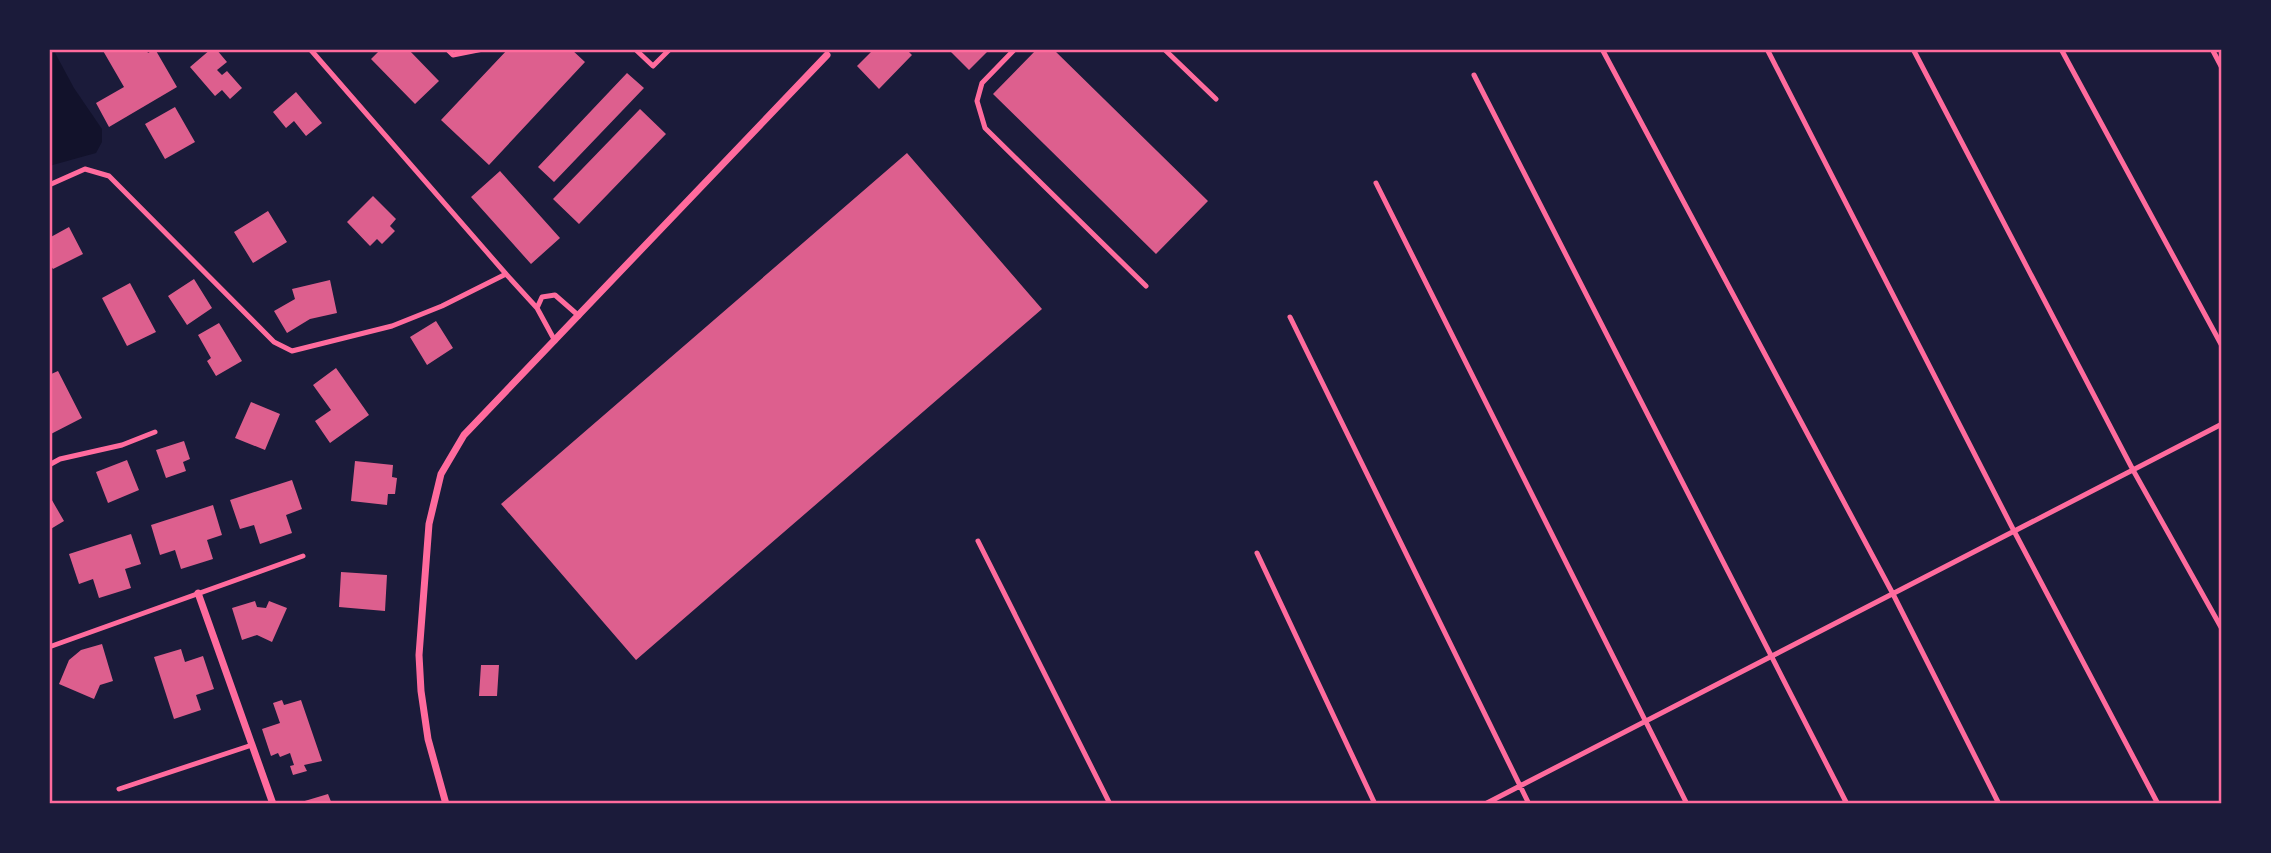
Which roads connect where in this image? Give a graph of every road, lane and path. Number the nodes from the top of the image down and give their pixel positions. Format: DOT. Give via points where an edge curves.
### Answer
graph roads {
  1 [pos="310,49"];
  2 [pos="447,49"];
  3 [pos="483,49"];
  4 [pos="635,49"];
  5 [pos="670,49"];
  6 [pos="1015,49"];
  7 [pos="1164,49"];
  8 [pos="1602,49"];
  9 [pos="1767,49"];
  10 [pos="1913,49"];
  11 [pos="2061,49"];
  12 [pos="2211,49"];
  13 [pos="829,52"];
  14 [pos="2222,68"];
  15 [pos="1475,75"];
  16 [pos="1216,99"];
  17 [pos="1376,183"];
  18 [pos="49,185"];
  19 [pos="506,274"];
  20 [pos="1146,286"];
  21 [pos="537,308"];
  22 [pos="579,316"];
  23 [pos="1290,317"];
  24 [pos="555,341"];
  25 [pos="2222,346"];
  26 [pos="2222,424"];
  27 [pos="155,432"];
  28 [pos="49,465"];
  29 [pos="2133,470"];
  30 [pos="2014,531"];
  31 [pos="978,541"];
  32 [pos="1256,553"];
  33 [pos="303,556"];
  34 [pos="198,593"];
  35 [pos="1893,594"];
  36 [pos="2222,629"];
  37 [pos="49,647"];
  38 [pos="1773,656"];
  39 [pos="1647,720"];
  40 [pos="252,745"];
  41 [pos="1520,786"];
  42 [pos="119,789"];
  43 [pos="273,804"];
  44 [pos="446,804"];
  45 [pos="1110,804"];
  46 [pos="1375,804"];
  47 [pos="1485,804"];
  48 [pos="1529,804"];
  49 [pos="1688,804"];
  50 [pos="1847,804"];
  51 [pos="1999,804"];
  52 [pos="2158,804"];
  1 -- 19 [label="lane"];
  2 -- 3 [label="lane" via="453,55"];
  4 -- 5 [label="lane" via="653,66"];
  6 -- 20 [label="lane" via="982,83 977,101 985,128"];
  7 -- 16 [label="lane"];
  8 -- 35 [label="lane"];
  9 -- 30 [label="lane"];
  10 -- 29 [label="lane"];
  11 -- 25 [label="lane"];
  12 -- 14 [label="lane"];
  13 -- 22 [label="street"];
  15 -- 38 [label="lane"];
  17 -- 39 [label="lane"];
  18 -- 19 [label="lane" via="85,169 109,176 274,342 292,351 392,326"];
  19 -- 21 [label="lane"];
  21 -- 22 [label="lane" via="542,297 555,295"];
  21 -- 24 [label="lane"];
  22 -- 24 [label="street"];
  23 -- 41 [label="lane"];
  24 -- 44 [label="street" via="464,435 441,474 429,524 419,655 421,691 428,740"];
  26 -- 29 [label="lane"];
  27 -- 28 [label="lane"];
  29 -- 30 [label="lane"];
  29 -- 36 [label="lane"];
  30 -- 35 [label="lane"];
  30 -- 52 [label="lane"];
  31 -- 45 [label="lane"];
  32 -- 46 [label="lane"];
  33 -- 34 [label="lane"];
  34 -- 37 [label="lane"];
  34 -- 40 [label="street"];
  35 -- 38 [label="lane"];
  35 -- 51 [label="lane"];
  38 -- 39 [label="lane"];
  38 -- 50 [label="lane"];
  39 -- 41 [label="lane"];
  39 -- 49 [label="lane"];
  40 -- 42 [label="lane"];
  40 -- 43 [label="street"];
  41 -- 47 [label="lane"];
  41 -- 48 [label="lane"];
}
